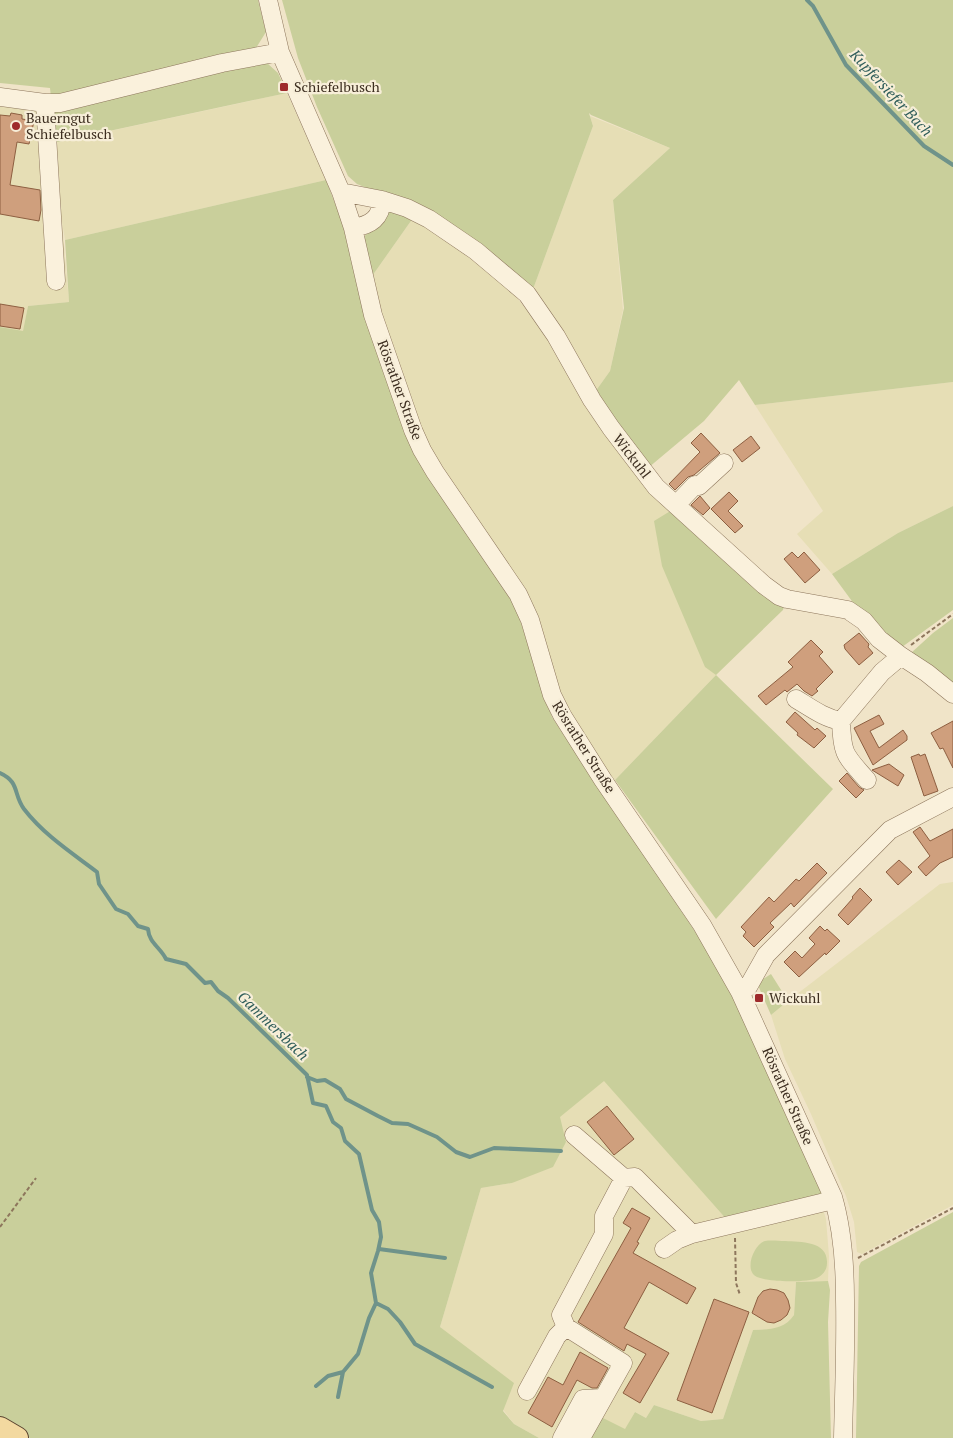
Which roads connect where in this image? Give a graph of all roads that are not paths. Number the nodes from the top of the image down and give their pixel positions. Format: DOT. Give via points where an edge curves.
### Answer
graph roads {
  1 [pos="268,0"];
  2 [pos="280,52"];
  3 [pos="0,97"];
  4 [pos="45,103"];
  5 [pos="342,192"];
  6 [pos="382,200"];
  7 [pos="354,228"];
  8 [pos="56,281"];
  9 [pos="724,463"];
  10 [pos="676,505"];
  11 [pos="900,656"];
  12 [pos="953,694"];
  13 [pos="796,699"];
  14 [pos="841,721"];
  15 [pos="867,780"];
  16 [pos="953,798"];
  17 [pos="740,992"];
  18 [pos="574,1135"];
  19 [pos="624,1178"];
  20 [pos="833,1197"];
  21 [pos="692,1234"];
  22 [pos="664,1249"];
  23 [pos="566,1327"];
  24 [pos="527,1391"];
  25 [pos="603,1398"];
  26 [pos="0,1428"];
  27 [pos="17,1438"];
  28 [pos="562,1438"];
  29 [pos="581,1438"];
  30 [pos="843,1438"];
  1 -- 2 [label="street, Rösrather Straße"];
  2 -- 4 [label="street" via="222,63 84,98"];
  2 -- 5 [label="street, Rösrather Straße"];
  3 -- 4 [label="street"];
  4 -- 8 [label="street"];
  5 -- 6 [label="street, Wickuhl"];
  5 -- 7 [label="street, Rösrather Straße"];
  6 -- 7 [label="street" via="374,220"];
  6 -- 10 [label="street, Wickuhl" via="407,208 451,233 527,294 556,336 610,428 656,486"];
  7 -- 17 [label="street, Rösrather Straße" via="373,315 422,450 518,594 530,620 552,695 562,715 702,925"];
  9 -- 10 [label="street" via="699,486 695,485"];
  10 -- 11 [label="street, Wickuhl" via="774,592 787,599 848,610"];
  11 -- 12 [label="street, Wickuhl"];
  11 -- 14 [label="street" via="882,672"];
  13 -- 14 [label="street" via="820,714"];
  14 -- 15 [label="street" via="845,755"];
  16 -- 17 [label="street" via="890,830 766,955 748,987"];
  17 -- 20 [label="street, Rösrather Straße"];
  18 -- 19 [label="street"];
  19 -- 21 [label="street" via="635,1177"];
  19 -- 23 [label="street" via="604,1216 604,1234 561,1315"];
  20 -- 21 [label="street" via="826,1202"];
  20 -- 30 [label="street, Rösrather Straße" via="839,1218 844,1265"];
  21 -- 22 [label="street"];
  23 -- 24 [label="street" via="557,1336"];
  23 -- 25 [label="street" via="622,1363"];
  25 -- 28 [label="street" via="583,1399"];
  25 -- 29 [label="street"];
  26 -- 27 [label="main road"];
}
